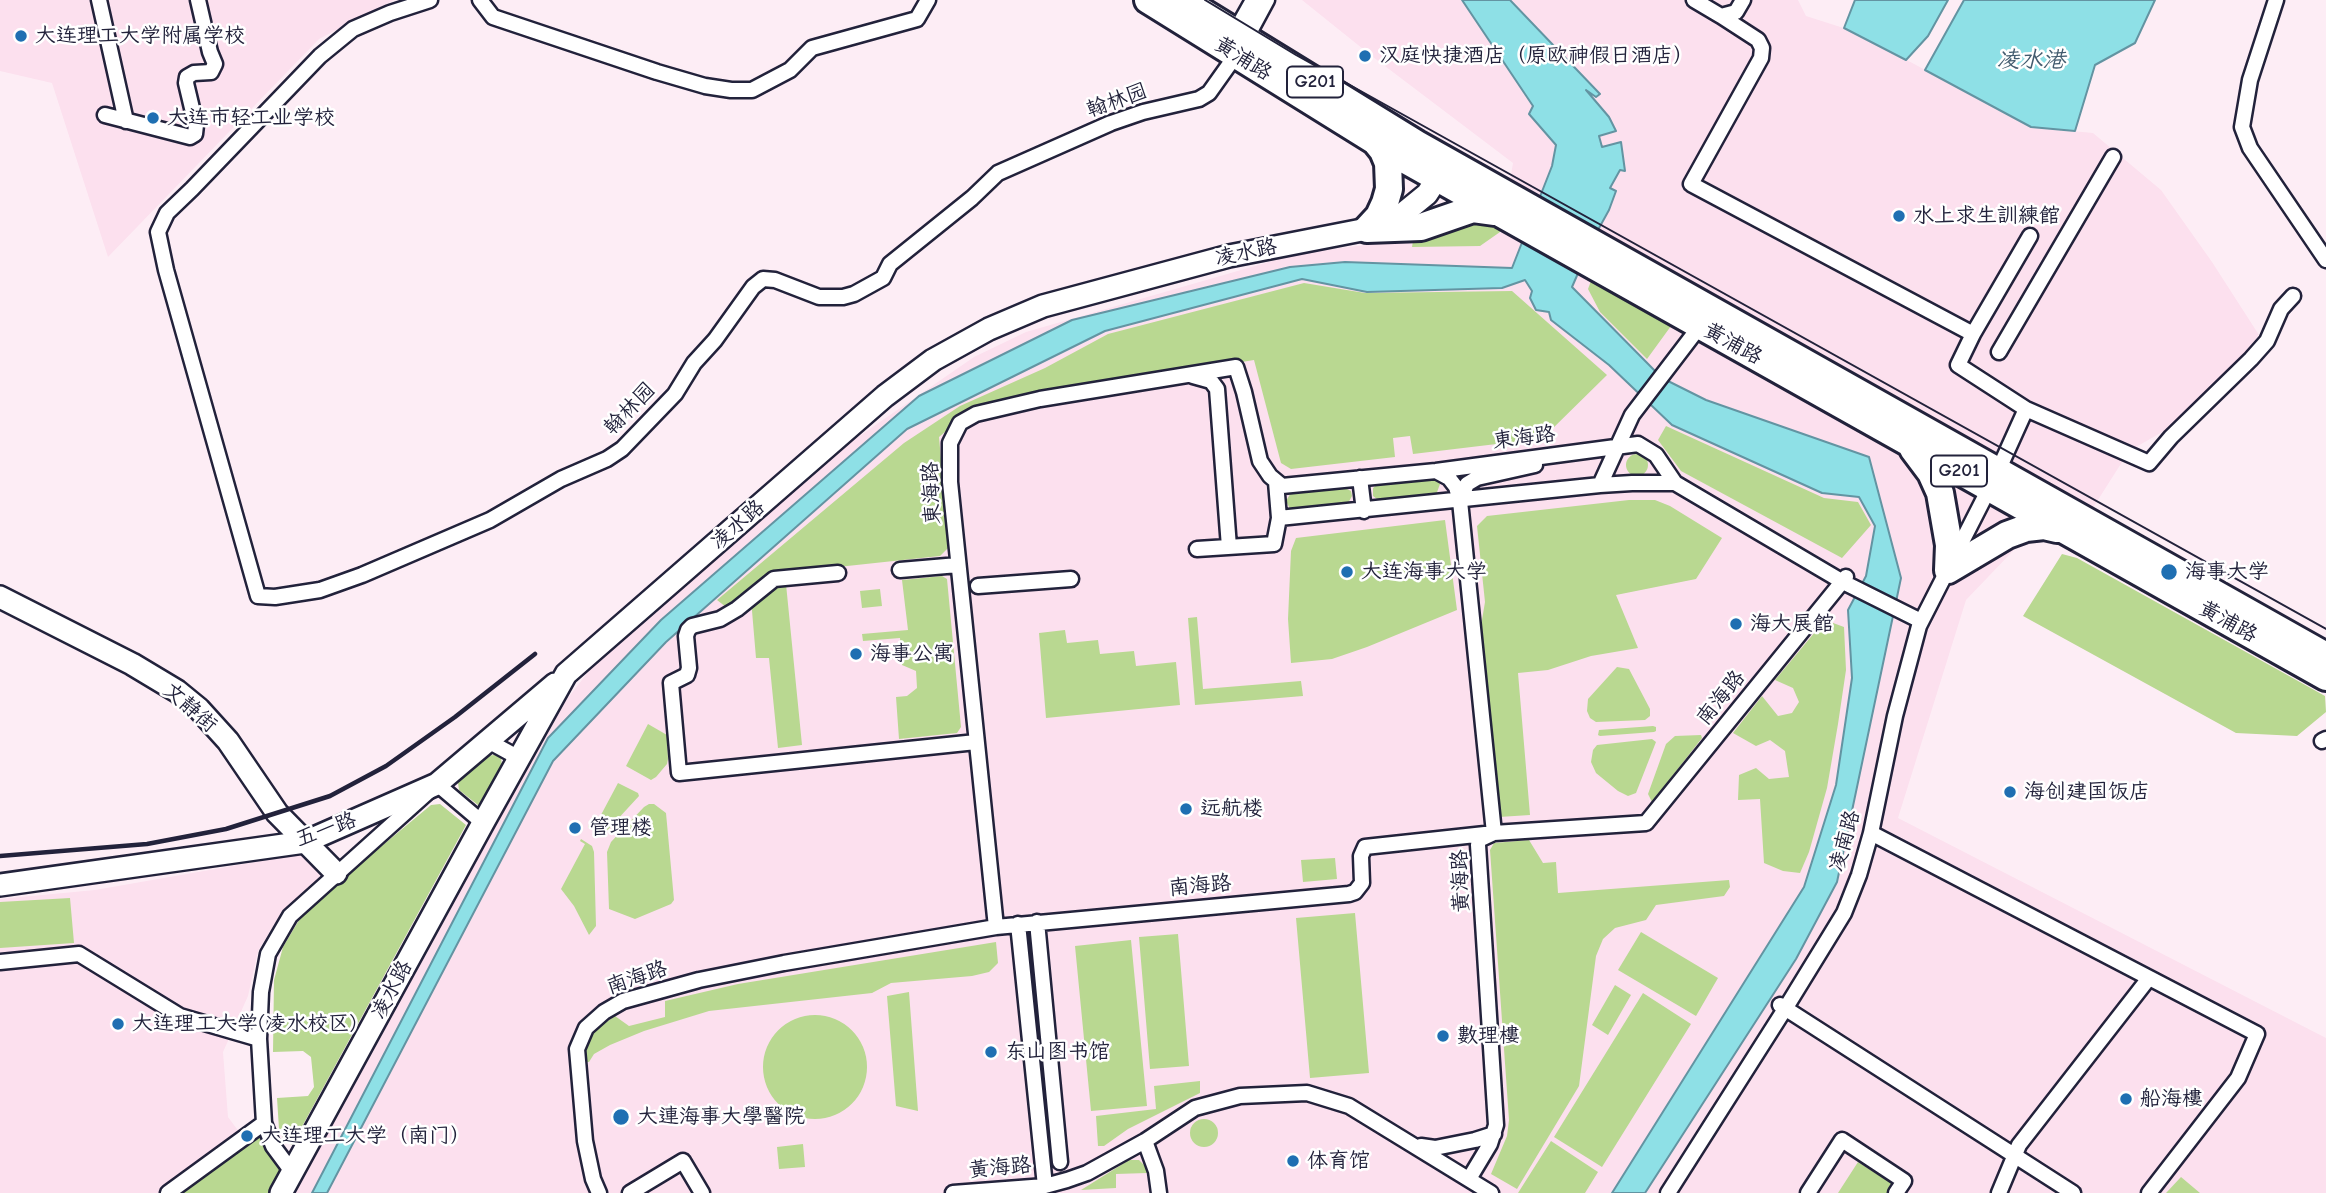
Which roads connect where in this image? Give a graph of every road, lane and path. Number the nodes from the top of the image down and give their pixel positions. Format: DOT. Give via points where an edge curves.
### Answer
graph roads {
  1 [pos="99,0"];
  2 [pos="198,0"];
  3 [pos="430,0"];
  4 [pos="480,0"];
  5 [pos="928,0"];
  6 [pos="1147,0"];
  7 [pos="1183,0"];
  8 [pos="1252,0"];
  9 [pos="1267,0"];
  10 [pos="1694,0"];
  11 [pos="1743,0"];
  12 [pos="2276,0"];
  13 [pos="1721,16"];
  14 [pos="1239,42"];
  15 [pos="105,116"];
  16 [pos="126,121"];
  17 [pos="1375,141"];
  18 [pos="2113,157"];
  19 [pos="1443,170"];
  20 [pos="1506,209"];
  21 [pos="1367,229"];
  22 [pos="2030,236"];
  23 [pos="1596,256"];
  24 [pos="2326,260"];
  25 [pos="2293,296"];
  26 [pos="1700,326"];
  27 [pos="1973,334"];
  28 [pos="1999,352"];
  29 [pos="1181,375"];
  30 [pos="2026,409"];
  31 [pos="1908,442"];
  32 [pos="1615,448"];
  33 [pos="1549,456"];
  34 [pos="1436,471"];
  35 [pos="1360,478"];
  36 [pos="1994,480"];
  37 [pos="1276,482"];
  38 [pos="1675,483"];
  39 [pos="1600,485"];
  40 [pos="1460,501"];
  41 [pos="1364,511"];
  42 [pos="1279,518"];
  43 [pos="2064,530"];
  44 [pos="1229,547"];
  45 [pos="1197,549"];
  46 [pos="958,565"];
  47 [pos="1948,569"];
  48 [pos="900,570"];
  49 [pos="838,573"];
  50 [pos="1071,579"];
  51 [pos="1848,582"];
  52 [pos="978,586"];
  53 [pos="0,597"];
  54 [pos="1921,621"];
  55 [pos="2326,656"];
  56 [pos="566,674"];
  57 [pos="2326,677"];
  58 [pos="488,741"];
  59 [pos="976,742"];
  60 [pos="517,761"];
  61 [pos="437,784"];
  62 [pos="483,822"];
  63 [pos="1494,833"];
  64 [pos="1871,833"];
  65 [pos="305,842"];
  66 [pos="336,873"];
  67 [pos="0,885"];
  68 [pos="1037,922"];
  69 [pos="1018,924"];
  70 [pos="996,927"];
  71 [pos="0,962"];
  72 [pos="2149,978"];
  73 [pos="1782,1006"];
  74 [pos="259,1039"];
  75 [pos="264,1123"];
  76 [pos="1494,1134"];
  77 [pos="1145,1141"];
  78 [pos="1415,1144"];
  79 [pos="2014,1155"];
  80 [pos="1060,1161"];
  81 [pos="293,1173"];
  82 [pos="1469,1179"];
  83 [pos="1045,1185"];
  84 [pos="168,1193"];
  85 [pos="281,1193"];
  86 [pos="599,1193"];
  87 [pos="630,1193"];
  88 [pos="702,1193"];
  89 [pos="953,1193"];
  90 [pos="1159,1193"];
  91 [pos="1491,1193"];
  92 [pos="1668,1193"];
  93 [pos="1808,1193"];
  94 [pos="1896,1193"];
  95 [pos="1999,1193"];
  96 [pos="2073,1193"];
  97 [pos="2149,1193"];
  1 -- 16 [label="street"];
  2 -- 16 [label="street" via="215,64 211,72 187,77 195,134 190,137"];
  3 -- 14 [label="street, 翰林园" via="353,29 320,56 167,213 158,232 258,596 320,590 490,520 561,479 607,459 675,394 694,363 763,279 819,297 854,294 883,278 890,264 998,173 1111,123 1209,93"];
  4 -- 5 [label="street" via="494,17 657,72 731,90 752,90 790,70 812,48 917,19"];
  6 -- 14 [label="highway, 黄浦路 / G201"];
  7 -- 14 [label="highway, 黄浦路 / G201"];
  8 -- 14 [label="street"];
  9 -- 14 [label="street"];
  10 -- 13 [label="street"];
  11 -- 13 [label="street" via="1736,12"];
  12 -- 24 [label="street" via="2250,80 2242,127 2250,148"];
  13 -- 27 [label="street" via="1758,40 1761,58 1691,184"];
  14 -- 17 [label="highway, 黄浦路 / G201"];
  14 -- 19 [label="highway, 黄浦路 / G201"];
  15 -- 16 [label="street"];
  17 -- 19 [label="highway, 黄浦路 / G201"];
  17 -- 21 [label="highway" via="1388,163 1389,189"];
  18 -- 28 [label="street"];
  19 -- 20 [label="highway, 黄浦路 / G201"];
  19 -- 21 [label="main road, 凌水路" via="1427,194 1408,210"];
  20 -- 21 [label="highway" via="1473,209 1421,227"];
  20 -- 23 [label="highway, 黄浦路 / G201"];
  21 -- 56 [label="main road, 凌水路" via="1229,256 1043,306 933,360 885,396"];
  22 -- 27 [label="street"];
  23 -- 26 [label="highway, 黄浦路 / G201"];
  23 -- 36 [label="highway, 黄浦路 / G201"];
  25 -- 30 [label="street" via="2281,309 2267,341 2149,463"];
  26 -- 31 [label="highway, 黄浦路 / G201"];
  26 -- 32 [label="street" via="1632,415"];
  27 -- 30 [label="street" via="1958,365"];
  29 -- 37 [label="street, 東海路" via="1236,367 1260,461"];
  29 -- 44 [label="street" via="1211,381 1217,388"];
  29 -- 46 [label="street, 東海路" via="1040,399 976,414 960,423 950,443"];
  30 -- 36 [label="street, 凌南路"];
  31 -- 36 [label="highway, 黄浦路 / G201"];
  31 -- 47 [label="highway" via="1940,493 1950,545"];
  32 -- 33 [label="street, 東海路"];
  32 -- 38 [label="street, 東海路" via="1638,444 1656,455"];
  32 -- 39 [label="street"];
  33 -- 34 [label="street, 東海路"];
  33 -- 40 [label="street" via="1531,467 1477,478 1467,484"];
  34 -- 35 [label="street, 東海路"];
  34 -- 40 [label="street" via="1449,478"];
  35 -- 37 [label="street, 東海路" via="1282,486"];
  35 -- 41 [label="street"];
  36 -- 43 [label="highway, 黄浦路 / G201"];
  36 -- 47 [label="street, 凌南路"];
  36 -- 55 [label="highway, 黄浦路 / G201"];
  37 -- 42 [label="street"];
  38 -- 39 [label="street"];
  38 -- 51 [label="street"];
  39 -- 40 [label="street"];
  40 -- 41 [label="street"];
  40 -- 63 [label="street, 黃海路"];
  41 -- 42 [label="street"];
  42 -- 44 [label="street" via="1274,544"];
  43 -- 47 [label="highway" via="2026,528"];
  43 -- 57 [label="highway, 黄浦路 / G201"];
  44 -- 45 [label="street"];
  46 -- 48 [label="street"];
  46 -- 59 [label="street, 東海路"];
  47 -- 54 [label="street, 凌南路"];
  49 -- 59 [label="street" via="774,579 737,609 688,630 687,675 671,683 679,773"];
  50 -- 52 [label="street"];
  51 -- 54 [label="street"];
  51 -- 63 [label="street, 南海路" via="1646,823"];
  53 -- 65 [label="main road, 文静街" via="177,691 228,741 278,813"];
  54 -- 64 [label="street, 凌南路"];
  56 -- 58 [label="main road, 五一路"];
  56 -- 60 [label="main road, 凌水路"];
  58 -- 60 [label="street"];
  58 -- 61 [label="main road, 五一路"];
  59 -- 70 [label="street, 東海路"];
  60 -- 62 [label="main road, 凌水路"];
  61 -- 62 [label="street"];
  61 -- 65 [label="main road, 五一路"];
  61 -- 66 [label="street"];
  62 -- 81 [label="main road, 凌水路"];
  63 -- 68 [label="street, 南海路" via="1365,847 1362,883 1349,894"];
  63 -- 76 [label="street, 黃海路" via="1478,845 1497,1116"];
  64 -- 72 [label="street"];
  64 -- 73 [label="street, 凌南路" via="1844,913"];
  65 -- 66 [label="main road, 文静街"];
  65 -- 67 [label="main road, 五一路"];
  66 -- 74 [label="street" via="290,916 268,954"];
  68 -- 69 [label="street, 南海路"];
  68 -- 80 [label="street"];
  69 -- 70 [label="street, 南海路"];
  69 -- 83 [label="street"];
  70 -- 86 [label="street, 南海路" via="699,980 623,1001 604,1012 586,1028 576,1049 585,1141"];
  71 -- 74 [label="street" via="79,954 180,1016"];
  72 -- 79 [label="street"];
  72 -- 97 [label="street" via="2257,1034 2238,1078"];
  73 -- 79 [label="street"];
  73 -- 92 [label="street, 凌南路"];
  74 -- 75 [label="street"];
  75 -- 81 [label="street"];
  75 -- 84 [label="street"];
  76 -- 78 [label="street" via="1435,1148"];
  76 -- 82 [label="street, 黃海路"];
  77 -- 78 [label="street, 黃海路" via="1195,1108 1240,1096 1307,1093 1349,1106"];
  77 -- 83 [label="street, 黃海路" via="1087,1172"];
  77 -- 90 [label="street"];
  78 -- 82 [label="street, 黃海路"];
  79 -- 95 [label="street"];
  79 -- 96 [label="street"];
  81 -- 85 [label="main road, 凌水路"];
  82 -- 91 [label="street, 黃海路"];
  83 -- 89 [label="street, 黃海路"];
  87 -- 88 [label="street" via="683,1161"];
  93 -- 94 [label="street" via="1842,1140 1904,1181"];
}
